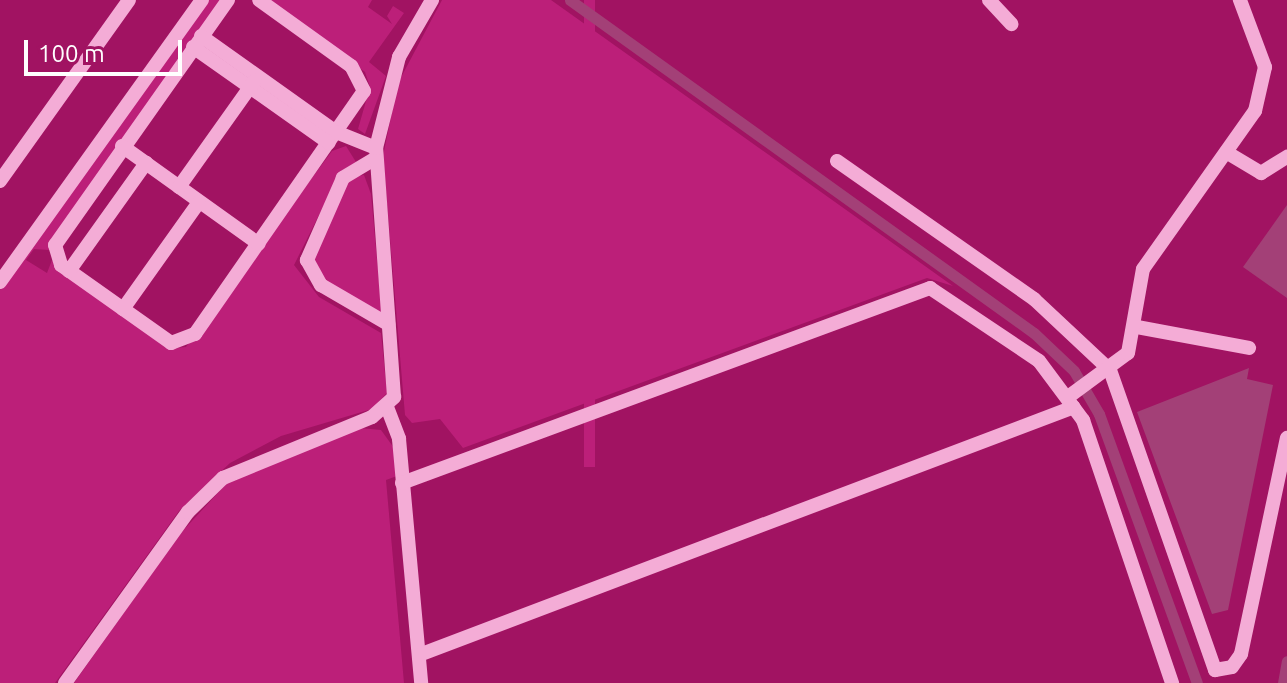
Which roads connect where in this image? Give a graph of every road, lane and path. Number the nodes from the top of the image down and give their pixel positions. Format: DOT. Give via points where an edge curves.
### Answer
graph roads {
  1 [pos="129,0"];
  2 [pos="202,0"];
  3 [pos="228,0"];
  4 [pos="258,0"];
  5 [pos="432,0"];
  6 [pos="989,0"];
  7 [pos="1240,0"];
  8 [pos="1011,24"];
  9 [pos="197,42"];
  10 [pos="254,82"];
  11 [pos="333,138"];
  12 [pos="122,146"];
  13 [pos="1226,152"];
  14 [pos="376,153"];
  15 [pos="1287,157"];
  16 [pos="837,161"];
  17 [pos="146,163"];
  18 [pos="0,181"];
  19 [pos="179,187"];
  20 [pos="199,202"];
  21 [pos="259,244"];
  22 [pos="69,271"];
  23 [pos="0,282"];
  24 [pos="123,309"];
  25 [pos="388,324"];
  26 [pos="1137,327"];
  27 [pos="1249,348"];
  28 [pos="1104,374"];
  29 [pos="1072,399"];
  30 [pos="387,407"];
  31 [pos="1287,438"];
  32 [pos="402,483"];
  33 [pos="419,655"];
  34 [pos="65,683"];
  35 [pos="421,683"];
  36 [pos="1172,683"];
  1 -- 18 [label="street"];
  2 -- 23 [label="street"];
  3 -- 9 [label="street"];
  4 -- 11 [label="street" via="351,66 364,91"];
  5 -- 14 [label="street" via="399,57"];
  6 -- 8 [label="street"];
  7 -- 13 [label="street" via="1263,54 1263,83 1255,111"];
  9 -- 10 [label="street"];
  9 -- 10 [label="street" via="234,76"];
  9 -- 12 [label="street"];
  10 -- 11 [label="street"];
  10 -- 11 [label="street" via="264,97 293,118"];
  10 -- 19 [label="street"];
  11 -- 14 [label="street"];
  11 -- 21 [label="street"];
  12 -- 17 [label="street"];
  12 -- 22 [label="street" via="58,239 57,260"];
  13 -- 15 [label="street" via="1261,173"];
  13 -- 26 [label="street" via="1143,269"];
  14 -- 25 [label="street"];
  14 -- 25 [label="street" via="343,178 307,260 321,285"];
  16 -- 28 [label="street" via="1034,299"];
  17 -- 19 [label="street"];
  17 -- 22 [label="street"];
  19 -- 20 [label="street"];
  20 -- 21 [label="street"];
  20 -- 24 [label="street"];
  21 -- 24 [label="street" via="184,343 165,340"];
  22 -- 24 [label="street"];
  25 -- 30 [label="street" via="395,394"];
  26 -- 27 [label="street"];
  26 -- 28 [label="street"];
  28 -- 29 [label="street"];
  28 -- 31 [label="street" via="1215,670 1232,667 1241,654"];
  29 -- 32 [label="street" via="1029,353 925,288"];
  29 -- 33 [label="street"];
  29 -- 36 [label="street"];
  30 -- 32 [label="street"];
  30 -- 34 [label="street" via="223,478 188,512"];
  32 -- 33 [label="street"];
  33 -- 35 [label="street"];
}
